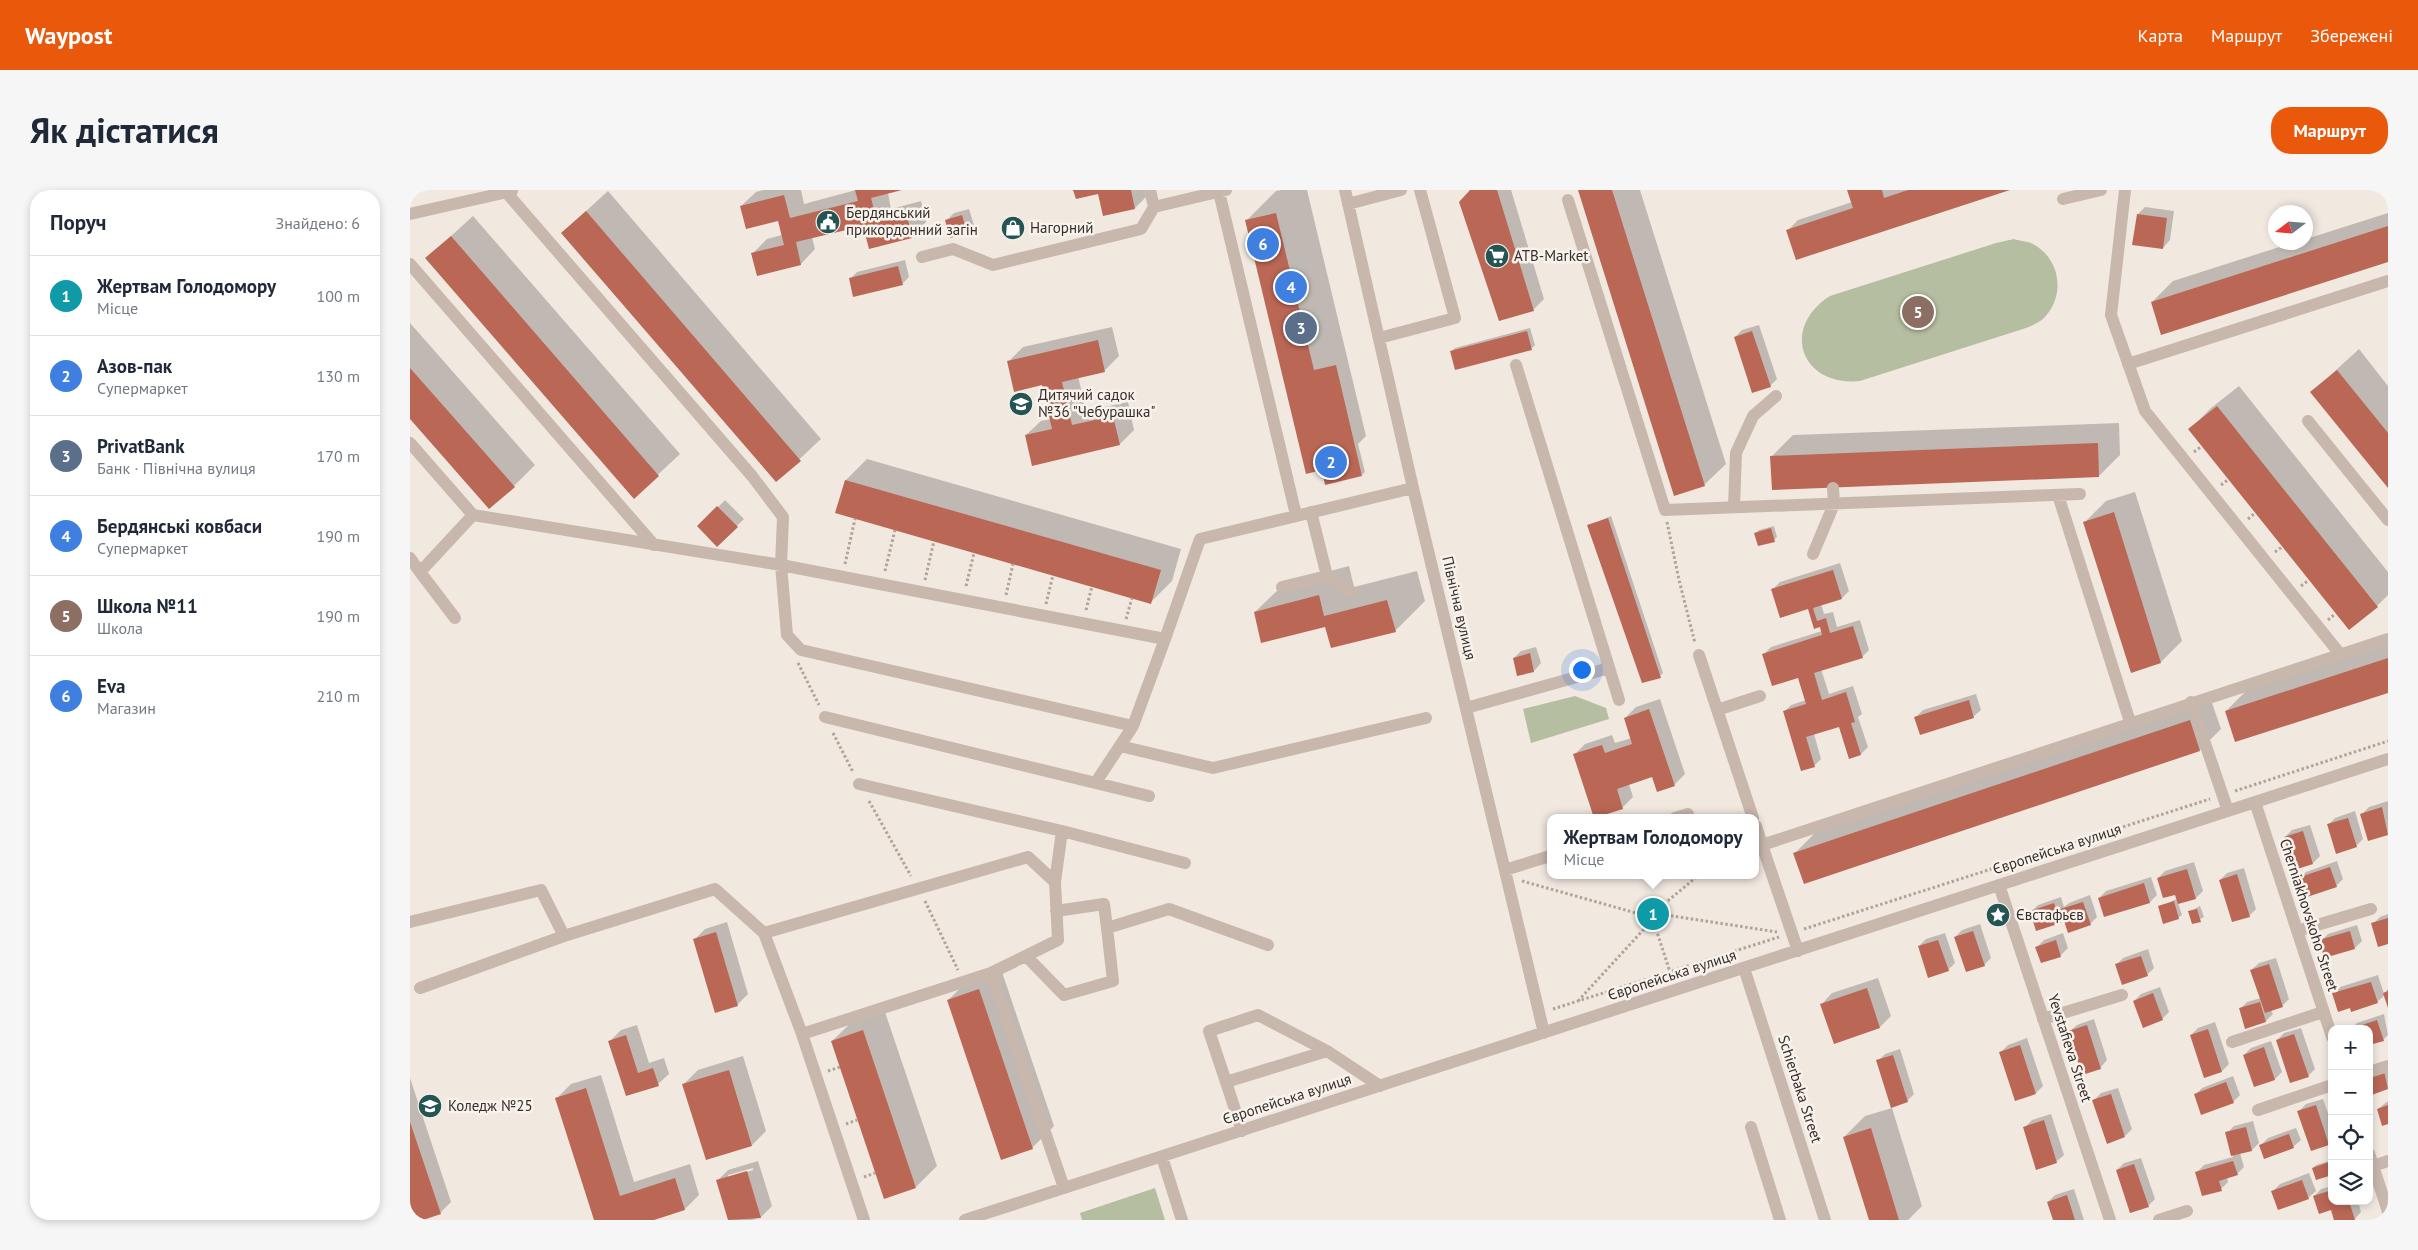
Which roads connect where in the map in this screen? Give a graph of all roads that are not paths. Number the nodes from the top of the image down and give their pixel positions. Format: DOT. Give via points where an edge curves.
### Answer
graph roads {
  1 [pos="1150,190"];
  2 [pos="1345,190"];
  3 [pos="1401,190"];
  4 [pos="1420,190"];
  5 [pos="2101,190"];
  6 [pos="2125,190"];
  7 [pos="510,191"];
  8 [pos="1222,191"];
  9 [pos="2063,199"];
  10 [pos="1568,200"];
  11 [pos="1348,204"];
  12 [pos="1154,207"];
  13 [pos="410,214"];
  14 [pos="922,257"];
  15 [pos="410,264"];
  16 [pos="2388,281"];
  17 [pos="1379,338"];
  18 [pos="2128,364"];
  19 [pos="1516,365"];
  20 [pos="1776,396"];
  21 [pos="2308,421"];
  22 [pos="410,443"];
  23 [pos="1413,488"];
  24 [pos="1833,488"];
  25 [pos="2080,494"];
  26 [pos="2058,495"];
  27 [pos="1834,504"];
  28 [pos="1734,508"];
  29 [pos="1311,512"];
  30 [pos="473,515"];
  31 [pos="1296,515"];
  32 [pos="2388,520"];
  33 [pos="654,545"];
  34 [pos="1813,554"];
  35 [pos="410,558"];
  36 [pos="781,566"];
  37 [pos="420,572"];
  38 [pos="1327,576"];
  39 [pos="1282,587"];
  40 [pos="1352,592"];
  41 [pos="455,618"];
  42 [pos="2388,638"];
  43 [pos="1165,639"];
  44 [pos="2340,654"];
  45 [pos="1699,655"];
  46 [pos="1609,668"];
  47 [pos="1760,696"];
  48 [pos="1619,700"];
  49 [pos="2192,702"];
  50 [pos="1466,708"];
  51 [pos="1717,710"];
  52 [pos="825,717"];
  53 [pos="1426,718"];
  54 [pos="2130,722"];
  55 [pos="1133,726"];
  56 [pos="1120,746"];
  57 [pos="2388,758"];
  58 [pos="1096,782"];
  59 [pos="859,784"];
  60 [pos="1149,796"];
  61 [pos="2255,802"];
  62 [pos="2228,811"];
  63 [pos="1752,814"];
  64 [pos="1062,831"];
  65 [pos="1759,836"];
  66 [pos="1762,845"];
  67 [pos="1547,857"];
  68 [pos="1185,863"];
  69 [pos="1505,870"];
  70 [pos="1055,882"];
  71 [pos="1999,885"];
  72 [pos="2371,909"];
  73 [pos="1056,911"];
  74 [pos="410,922"];
  75 [pos="1107,928"];
  76 [pos="2297,931"];
  77 [pos="764,933"];
  78 [pos="564,936"];
  79 [pos="1268,945"];
  80 [pos="1798,951"];
  81 [pos="1027,957"];
  82 [pos="1744,968"];
  83 [pos="991,973"];
  84 [pos="420,988"];
  85 [pos="2122,995"];
  86 [pos="2323,1012"];
  87 [pos="2043,1019"];
  88 [pos="2328,1026"];
  89 [pos="1544,1033"];
  90 [pos="802,1034"];
  91 [pos="2232,1042"];
  92 [pos="1327,1051"];
  93 [pos="2388,1066"];
  94 [pos="2373,1071"];
  95 [pos="1226,1082"];
  96 [pos="1380,1086"];
  97 [pos="2328,1086"];
  98 [pos="2258,1110"];
  99 [pos="1750,1127"];
  100 [pos="1242,1131"];
  101 [pos="1162,1157"];
  102 [pos="2388,1161"];
  103 [pos="2373,1166"];
  104 [pos="1064,1188"];
  105 [pos="2187,1212"];
  106 [pos="2388,1212"];
  107 [pos="864,1220"];
  108 [pos="965,1220"];
  109 [pos="1182,1220"];
  110 [pos="1780,1220"];
  111 [pos="1825,1220"];
  112 [pos="2110,1220"];
  113 [pos="2160,1220"];
  1 -- 12 [label="street"];
  2 -- 11 [label="street, Північна вулиця"];
  3 -- 11 [label="street"];
  4 -- 17 [label="street" via="1455,318"];
  5 -- 9 [label="street"];
  6 -- 18 [label="street" via="2111,315"];
  7 -- 13 [label="street"];
  7 -- 36 [label="street" via="784,517"];
  8 -- 12 [label="street"];
  8 -- 31 [label="street"];
  10 -- 28 [label="street" via="1665,510"];
  11 -- 17 [label="street, Північна вулиця"];
  12 -- 14 [label="street" via="1141,229 993,265 953,249"];
  15 -- 33 [label="street"];
  16 -- 18 [label="street"];
  17 -- 23 [label="street, Північна вулиця"];
  18 -- 44 [label="street" via="2145,411"];
  19 -- 46 [label="street"];
  20 -- 28 [label="street" via="1753,416 1736,453"];
  21 -- 32 [label="street"];
  22 -- 30 [label="street"];
  23 -- 29 [label="street"];
  23 -- 50 [label="street, Північна вулиця"];
  24 -- 27 [label="street"];
  25 -- 26 [label="street"];
  26 -- 27 [label="street"];
  26 -- 54 [label="street"];
  27 -- 28 [label="street"];
  27 -- 34 [label="street"];
  29 -- 31 [label="street"];
  29 -- 38 [label="street"];
  30 -- 33 [label="street"];
  30 -- 37 [label="street"];
  31 -- 43 [label="street" via="1200,539"];
  33 -- 36 [label="street"];
  35 -- 37 [label="street"];
  36 -- 43 [label="street"];
  36 -- 55 [label="street" via="786,635 801,650"];
  37 -- 41 [label="street"];
  38 -- 39 [label="street"];
  38 -- 40 [label="street"];
  42 -- 44 [label="street"];
  43 -- 55 [label="street"];
  44 -- 49 [label="street"];
  45 -- 51 [label="street"];
  46 -- 48 [label="street"];
  46 -- 50 [label="street"];
  47 -- 51 [label="street"];
  49 -- 54 [label="street"];
  49 -- 62 [label="street"];
  50 -- 69 [label="street, Північна вулиця"];
  51 -- 63 [label="street"];
  52 -- 58 [label="street"];
  53 -- 56 [label="street" via="1213,768"];
  54 -- 66 [label="street"];
  55 -- 56 [label="street"];
  56 -- 58 [label="street"];
  57 -- 61 [label="street, Європейська вулиця"];
  58 -- 60 [label="street"];
  59 -- 64 [label="street"];
  61 -- 62 [label="street, Європейська вулиця"];
  61 -- 76 [label="street, Cherniakhovskoho Street"];
  62 -- 71 [label="street, Європейська вулиця"];
  64 -- 68 [label="street"];
  64 -- 70 [label="street"];
  65 -- 66 [label="street"];
  66 -- 80 [label="street"];
  67 -- 69 [label="street"];
  69 -- 89 [label="street, Північна вулиця"];
  70 -- 73 [label="street"];
  70 -- 77 [label="street" via="1028,858"];
  71 -- 80 [label="street, Європейська вулиця"];
  71 -- 87 [label="street, Yevstafieva Street"];
  72 -- 76 [label="street"];
  73 -- 75 [label="street" via="1104,904"];
  73 -- 81 [label="street" via="1058,940"];
  74 -- 78 [label="street" via="541,890"];
  75 -- 79 [label="street" via="1169,909"];
  75 -- 81 [label="street" via="1113,982 1064,996"];
  76 -- 86 [label="street, Cherniakhovskoho Street"];
  77 -- 78 [label="street" via="715,889"];
  77 -- 90 [label="street"];
  78 -- 84 [label="street"];
  80 -- 82 [label="street, Європейська вулиця"];
  81 -- 83 [label="street"];
  82 -- 89 [label="street, Європейська вулиця"];
  82 -- 111 [label="street, Schierbaka Street"];
  83 -- 90 [label="street"];
  83 -- 104 [label="street"];
  85 -- 87 [label="street"];
  86 -- 88 [label="street, Cherniakhovskoho Street"];
  86 -- 91 [label="street"];
  87 -- 112 [label="street, Yevstafieva Street"];
  89 -- 96 [label="street, Європейська вулиця"];
  90 -- 107 [label="street"];
  92 -- 95 [label="street"];
  92 -- 95 [label="street" via="1258,1015 1209,1031"];
  92 -- 96 [label="street"];
  93 -- 94 [label="street"];
  95 -- 100 [label="street"];
  96 -- 100 [label="street, Європейська вулиця"];
  97 -- 98 [label="street"];
  99 -- 110 [label="street"];
  100 -- 101 [label="street, Європейська вулиця"];
  101 -- 104 [label="street, Європейська вулиця"];
  101 -- 109 [label="street"];
  102 -- 103 [label="street"];
  103 -- 106 [label="street"];
  104 -- 108 [label="street, Європейська вулиця"];
  105 -- 113 [label="street"];
}
